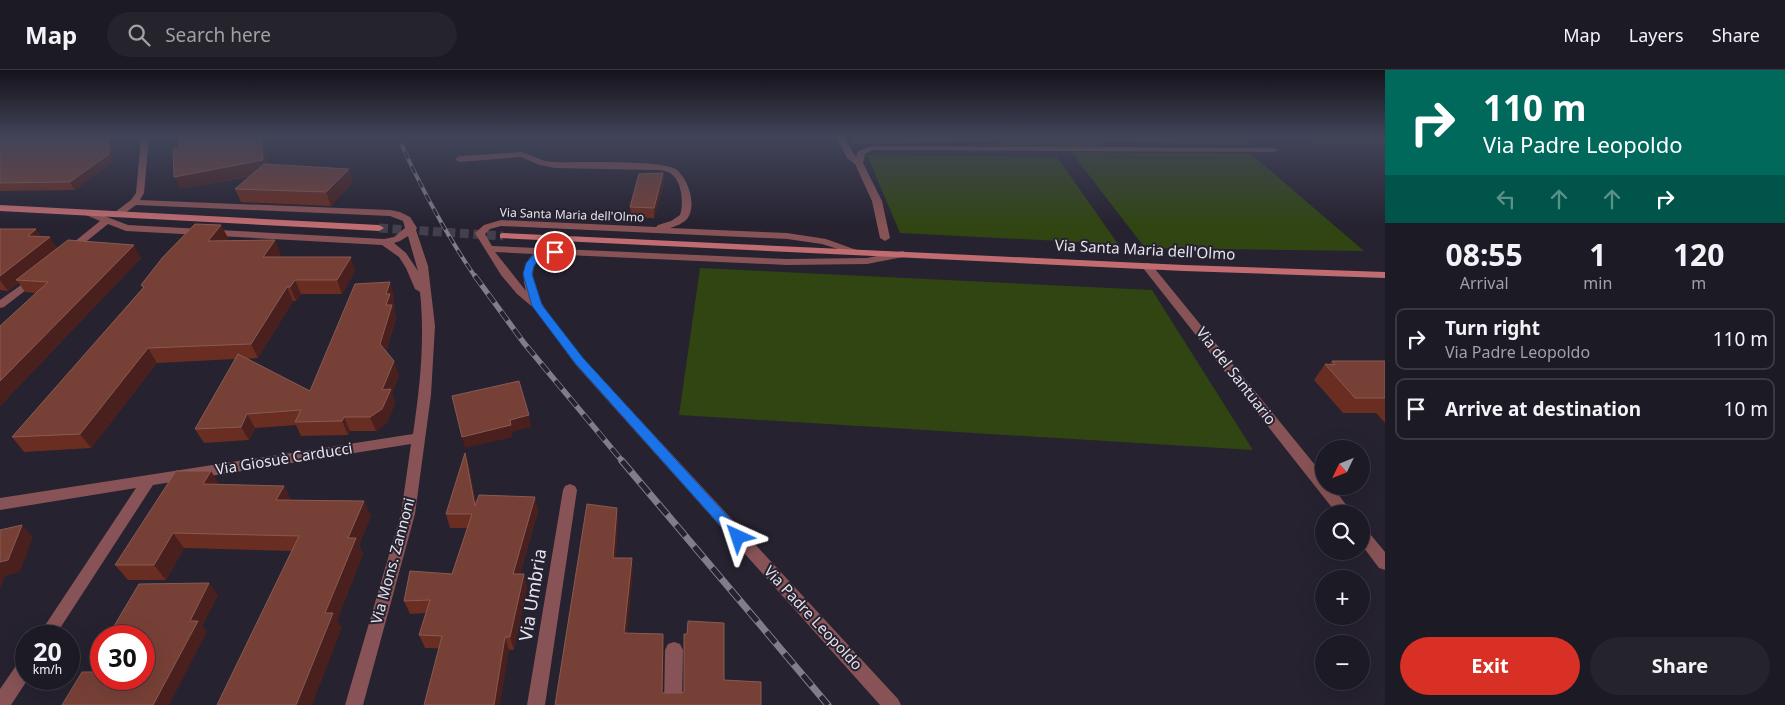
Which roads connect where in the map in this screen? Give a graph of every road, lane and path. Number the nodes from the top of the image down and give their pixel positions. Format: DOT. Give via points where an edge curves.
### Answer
graph roads {
  1 [pos="142,167"];
  2 [pos="611,167"];
  3 [pos="861,167"];
  4 [pos="134,202"];
  5 [pos="0,208"];
  6 [pos="89,213"];
  7 [pos="118,214"];
  8 [pos="107,220"];
  9 [pos="379,228"];
  10 [pos="412,228"];
  11 [pos="652,230"];
  12 [pos="503,236"];
  13 [pos="885,238"];
  14 [pos="384,242"];
  15 [pos="489,249"];
  16 [pos="541,252"];
  17 [pos="857,252"];
  18 [pos="903,254"];
  19 [pos="61,256"];
  20 [pos="1147,266"];
  21 [pos="46,269"];
  22 [pos="1385,275"];
  23 [pos="0,305"];
  24 [pos="537,306"];
  25 [pos="430,326"];
  26 [pos="419,438"];
  27 [pos="1315,475"];
  28 [pos="150,479"];
  29 [pos="570,490"];
  30 [pos="1331,495"];
  31 [pos="0,504"];
  32 [pos="1339,505"];
  33 [pos="1370,544"];
  34 [pos="1385,563"];
  35 [pos="53,625"];
  36 [pos="674,650"];
  37 [pos="15,682"];
  38 [pos="0,705"];
  39 [pos="354,705"];
  40 [pos="536,705"];
  41 [pos="672,705"];
  42 [pos="892,705"];
  1 -- 4 [label="street" via="140,193"];
  2 -- 11 [label="street" via="658,168 676,173 686,200 685,215 679,222"];
  3 -- 13 [label="street" via="877,201"];
  4 -- 7 [label="street"];
  4 -- 10 [label="street" via="397,214 407,219"];
  5 -- 6 [label="main road"];
  6 -- 7 [label="main road"];
  6 -- 8 [label="street"];
  7 -- 9 [label="main road"];
  8 -- 14 [label="street" via="126,228"];
  8 -- 19 [label="street"];
  10 -- 14 [label="street" via="397,239"];
  10 -- 25 [label="street" via="423,266"];
  11 -- 15 [label="street, Via Santa Maria dell'Olmo" via="501,223 487,226 480,232"];
  11 -- 17 [label="street, Via Santa Maria dell'Olmo" via="787,236 822,241"];
  12 -- 17 [label="main road, Via Santa Maria dell'Olmo"];
  14 -- 25 [label="street" via="398,251 417,277"];
  15 -- 16 [label="street, Via Santa Maria dell'Olmo"];
  15 -- 24 [label="street, Via Padre Leopoldo" via="517,288"];
  16 -- 18 [label="street, Via Santa Maria dell'Olmo" via="787,262 867,261"];
  16 -- 24 [label="street, Via Padre Leopoldo" via="529,265 528,274"];
  17 -- 18 [label="main road, Via Santa Maria dell'Olmo"];
  18 -- 20 [label="main road, Via Santa Maria dell'Olmo"];
  20 -- 22 [label="main road, Via Santa Maria dell'Olmo"];
  20 -- 27 [label="street, Via del Santuario"];
  21 -- 23 [label="street"];
  24 -- 42 [label="street, Via Padre Leopoldo" via="649,440"];
  25 -- 26 [label="street, Via Mons. Zannoni"];
  26 -- 28 [label="street, Via Giosuè Carducci"];
  26 -- 39 [label="street, Via Mons. Zannoni" via="408,514"];
  28 -- 31 [label="street, Via Giosuè Carducci"];
  28 -- 35 [label="street"];
  29 -- 40 [label="street, Via Umbria"];
  30 -- 32 [label="street, Via del Santuario"];
  33 -- 34 [label="street"];
  36 -- 41 [label="street"];
  37 -- 38 [label="street"];
}
